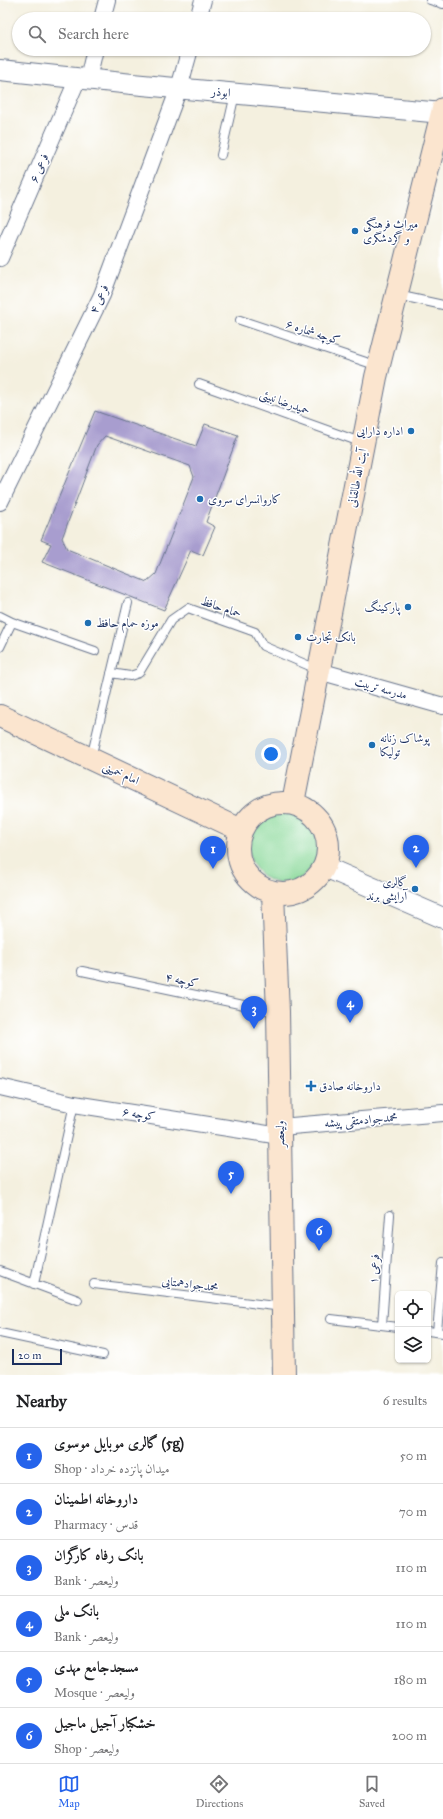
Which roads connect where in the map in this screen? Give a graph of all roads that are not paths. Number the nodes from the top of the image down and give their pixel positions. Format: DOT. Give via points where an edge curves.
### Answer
graph roads {
  1 [pos="107,0"];
  2 [pos="203,0"];
  3 [pos="430,0"];
  4 [pos="443,4"];
  5 [pos="104,12"];
  6 [pos="200,12"];
  7 [pos="92,56"];
  8 [pos="188,56"];
  9 [pos="0,70"];
  10 [pos="83,79"];
  11 [pos="179,88"];
  12 [pos="235,93"];
  13 [pos="442,111"];
  14 [pos="221,155"];
  15 [pos="0,258"];
  16 [pos="397,295"];
  17 [pos="443,305"];
  18 [pos="240,320"];
  19 [pos="379,366"];
  20 [pos="199,384"];
  21 [pos="364,443"];
  22 [pos="0,502"];
  23 [pos="128,602"];
  24 [pos="0,616"];
  25 [pos="12,622"];
  26 [pos="0,647"];
  27 [pos="95,651"];
  28 [pos="319,671"];
  29 [pos="111,673"];
  30 [pos="443,706"];
  31 [pos="0,716"];
  32 [pos="90,759"];
  33 [pos="293,803"];
  34 [pos="241,830"];
  35 [pos="325,867"];
  36 [pos="273,893"];
  37 [pos="443,918"];
  38 [pos="82,971"];
  39 [pos="278,1012"];
  40 [pos="0,1088"];
  41 [pos="74,1104"];
  42 [pos="443,1113"];
  43 [pos="280,1132"];
  44 [pos="390,1215"];
  45 [pos="443,1263"];
  46 [pos="0,1271"];
  47 [pos="34,1284"];
  48 [pos="94,1284"];
  49 [pos="78,1300"];
  50 [pos="284,1307"];
  51 [pos="331,1319"];
  52 [pos="382,1325"];
  53 [pos="395,1327"];
  54 [pos="436,1332"];
  55 [pos="0,1334"];
  56 [pos="103,1355"];
  57 [pos="284,1375"];
  1 -- 5 [label="street"];
  2 -- 6 [label="street"];
  3 -- 4 [label="lane"];
  7 -- 10 [label="street, فرعی ۶"];
  8 -- 11 [label="street, فرعی ۴"];
  9 -- 10 [label="street, ابوذر"];
  10 -- 11 [label="street, ابوذر"];
  10 -- 15 [label="street, فرعی ۶"];
  11 -- 12 [label="street, ابوذر"];
  11 -- 22 [label="street, فرعی ۴" via="102,295"];
  12 -- 13 [label="street, ابوذر"];
  12 -- 14 [label="lane"];
  13 -- 16 [label="main road, آیت الله طالقانی"];
  16 -- 17 [label="lane"];
  16 -- 19 [label="main road, آیت الله طالقانی"];
  18 -- 19 [label="lane, کوچه شماره ۶"];
  19 -- 21 [label="main road, آیت الله طالقانی"];
  20 -- 21 [label="lane, حمیدرضا نبیئی"];
  21 -- 28 [label="main road, آیت الله طالقانی"];
  23 -- 29 [label="lane"];
  24 -- 25 [label="lane"];
  25 -- 26 [label="lane"];
  25 -- 27 [label="lane"];
  28 -- 29 [label="lane, حمام حافظ" via="263,646 255,632 188,608 171,620 139,673 130,676"];
  28 -- 30 [label="street, مدرسه تربیت"];
  28 -- 33 [label="main road, آیت الله طالقانی"];
  29 -- 32 [label="lane"];
  31 -- 32 [label="main road, امام خمینی"];
  32 -- 34 [label="main road, امام خمینی"];
  33 -- 34 [label="main road" via="277,802 262,807 250,817"];
  33 -- 35 [label="main road" via="306,808 316,816 324,828 328,841"];
  34 -- 36 [label="main road" via="238,849 242,869 255,884"];
  35 -- 36 [label="main road" via="316,880 304,889 288,894"];
  35 -- 37 [label="street"];
  36 -- 39 [label="main road, ولیعصر"];
  38 -- 39 [label="lane, کوچه ۴"];
  39 -- 43 [label="main road, ولیعصر"];
  40 -- 41 [label="street, ۶ کوچه"];
  41 -- 43 [label="street, ۶ کوچه"];
  41 -- 47 [label="lane"];
  42 -- 43 [label="street, محمدجوادمتقی پیشه"];
  43 -- 50 [label="main road, ولیعصر"];
  44 -- 52 [label="lane, فرعی ۱"];
  45 -- 54 [label="lane"];
  46 -- 47 [label="lane"];
  47 -- 49 [label="lane"];
  48 -- 50 [label="lane, محمدجوادهمتایی"];
  50 -- 57 [label="main road, ولیعصر"];
  51 -- 52 [label="lane"];
  52 -- 53 [label="lane"];
  55 -- 56 [label="lane"];
}
